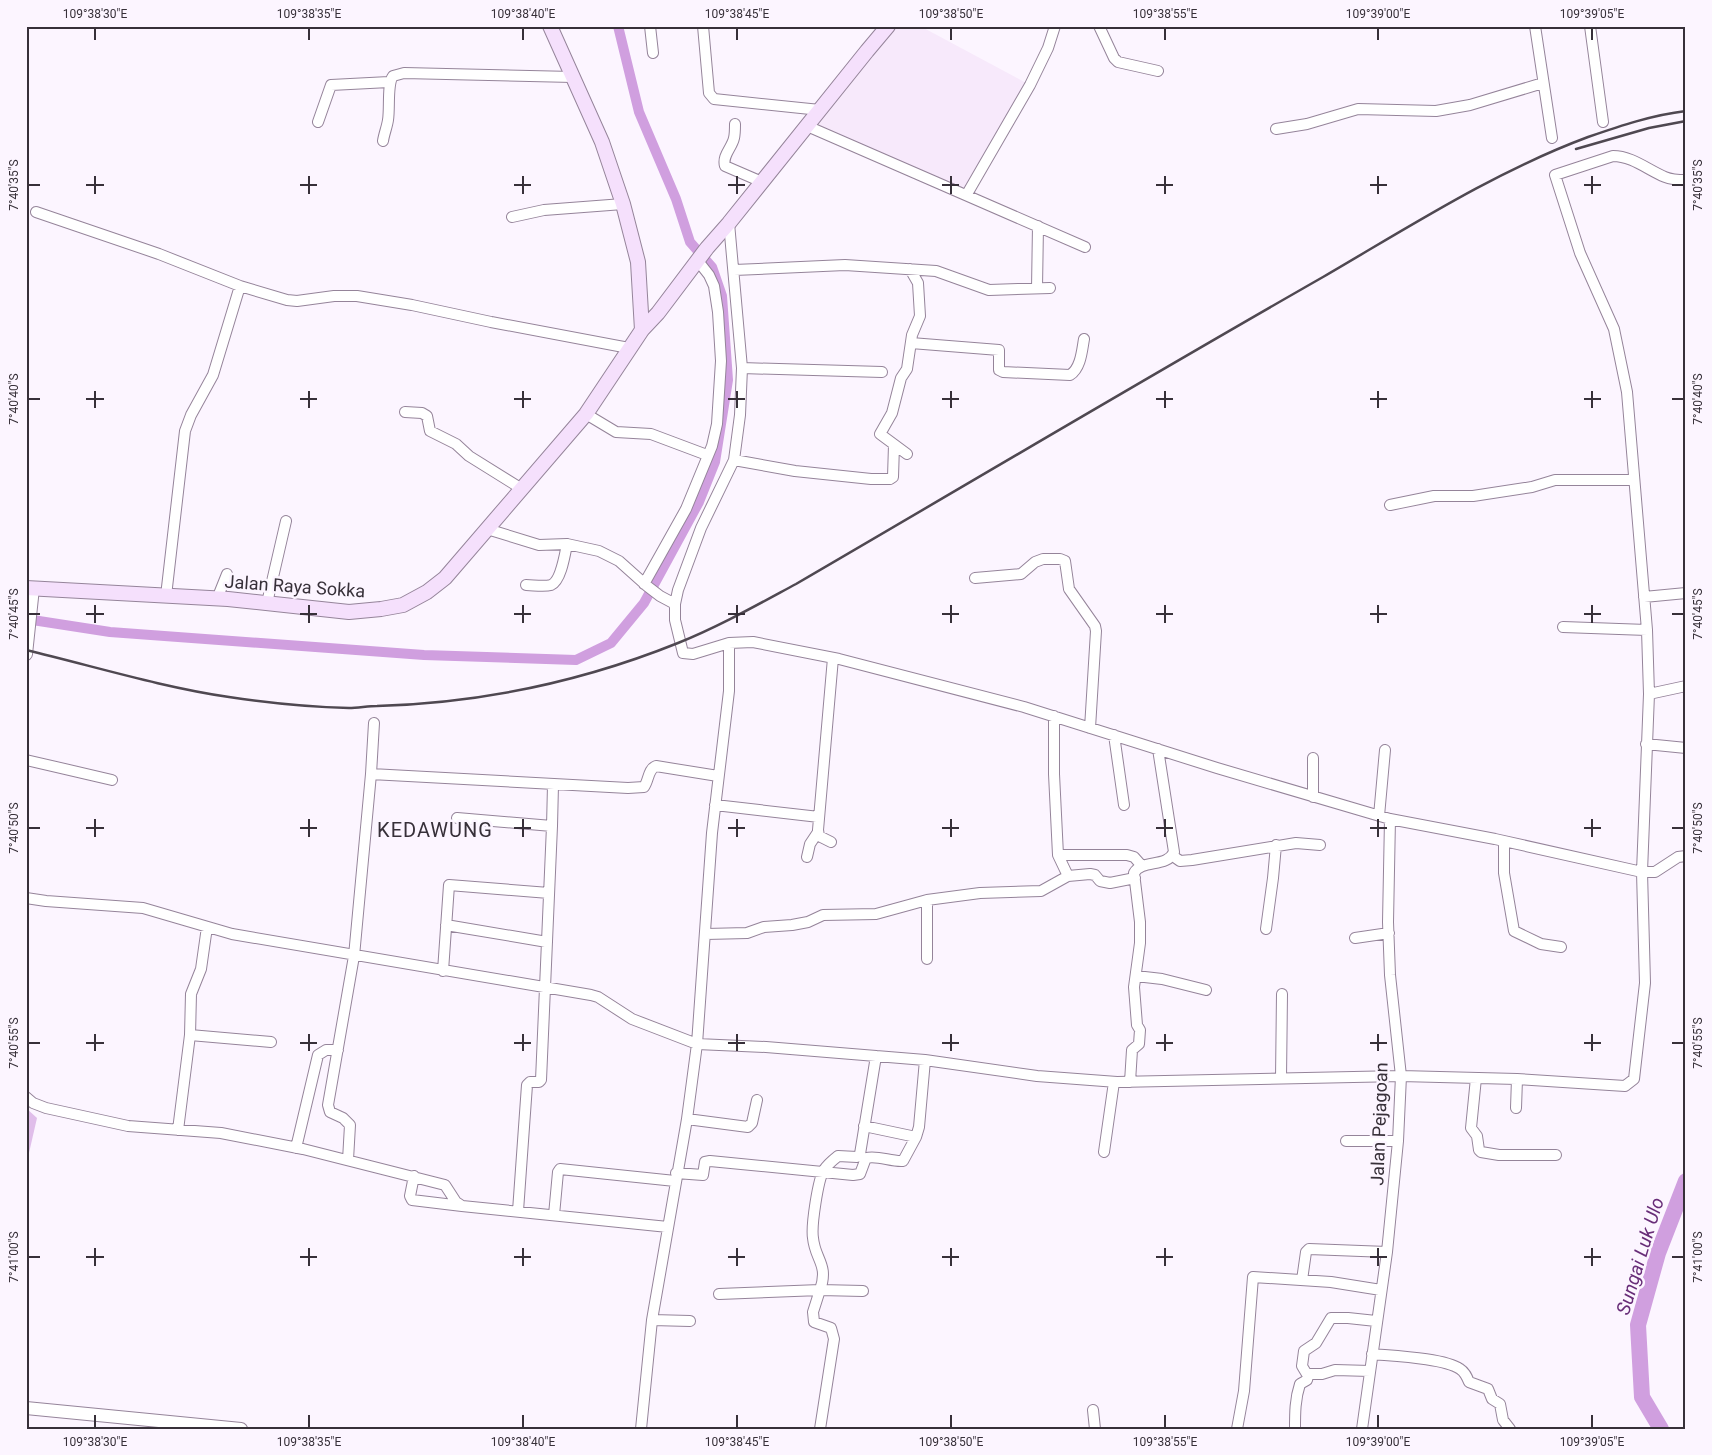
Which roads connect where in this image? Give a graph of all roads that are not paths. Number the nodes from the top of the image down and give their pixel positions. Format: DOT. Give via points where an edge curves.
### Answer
graph roads {
  1 [pos="550,26"];
  2 [pos="650,26"];
  3 [pos="703,26"];
  4 [pos="888,26"];
  5 [pos="1056,26"];
  6 [pos="1099,26"];
  7 [pos="1535,26"];
  8 [pos="1590,26"];
  9 [pos="653,53"];
  10 [pos="1158,71"];
  11 [pos="573,77"];
  12 [pos="389,82"];
  13 [pos="1543,83"];
  14 [pos="820,110"];
  15 [pos="318,122"];
  16 [pos="1603,122"];
  17 [pos="736,124"];
  18 [pos="807,126"];
  19 [pos="1276,128"];
  20 [pos="1552,138"];
  21 [pos="383,141"];
  22 [pos="1686,180"];
  23 [pos="762,182"];
  24 [pos="967,194"];
  25 [pos="623,204"];
  26 [pos="36,212"];
  27 [pos="512,217"];
  28 [pos="730,223"];
  29 [pos="1038,226"];
  30 [pos="1085,247"];
  31 [pos="702,256"];
  32 [pos="910,269"];
  33 [pos="734,270"];
  34 [pos="240,286"];
  35 [pos="1037,288"];
  36 [pos="1050,288"];
  37 [pos="640,302"];
  38 [pos="658,313"];
  39 [pos="642,330"];
  40 [pos="1084,339"];
  41 [pos="911,343"];
  42 [pos="629,348"];
  43 [pos="742,368"];
  44 [pos="882,372"];
  45 [pos="405,412"];
  46 [pos="586,414"];
  47 [pos="894,445"];
  48 [pos="907,454"];
  49 [pos="708,455"];
  50 [pos="734,460"];
  51 [pos="1634,480"];
  52 [pos="522,489"];
  53 [pos="1390,504"];
  54 [pos="286,521"];
  55 [pos="488,529"];
  56 [pos="567,544"];
  57 [pos="226,574"];
  58 [pos="975,578"];
  59 [pos="526,585"];
  60 [pos="645,585"];
  61 [pos="30,588"];
  62 [pos="1686,593"];
  63 [pos="166,596"];
  64 [pos="216,598"];
  65 [pos="1644,598"];
  66 [pos="267,603"];
  67 [pos="675,604"];
  68 [pos="1563,627"];
  69 [pos="1647,630"];
  70 [pos="729,643"];
  71 [pos="26,654"];
  72 [pos="833,658"];
  73 [pos="1686,686"];
  74 [pos="1649,694"];
  75 [pos="1054,716"];
  76 [pos="374,723"];
  77 [pos="1090,728"];
  78 [pos="1114,735"];
  79 [pos="1646,744"];
  80 [pos="1686,748"];
  81 [pos="1158,749"];
  82 [pos="1385,750"];
  83 [pos="1314,758"];
  84 [pos="26,760"];
  85 [pos="371,774"];
  86 [pos="718,776"];
  87 [pos="112,780"];
  88 [pos="553,785"];
  89 [pos="1313,797"];
  90 [pos="1124,805"];
  91 [pos="715,806"];
  92 [pos="1379,816"];
  93 [pos="819,817"];
  94 [pos="457,818"];
  95 [pos="1390,819"];
  96 [pos="552,826"];
  97 [pos="818,832"];
  98 [pos="1504,840"];
  99 [pos="831,842"];
  100 [pos="1320,845"];
  101 [pos="1276,846"];
  102 [pos="1058,855"];
  103 [pos="807,856"];
  104 [pos="1173,856"];
  105 [pos="1686,856"];
  106 [pos="1142,866"];
  107 [pos="1642,872"];
  108 [pos="1068,876"];
  109 [pos="1135,878"];
  110 [pos="549,893"];
  111 [pos="26,898"];
  112 [pos="927,900"];
  113 [pos="446,925"];
  114 [pos="207,927"];
  115 [pos="1266,929"];
  116 [pos="1389,933"];
  117 [pos="706,934"];
  118 [pos="1355,938"];
  119 [pos="547,942"];
  120 [pos="1561,947"];
  121 [pos="354,956"];
  122 [pos="927,959"];
  123 [pos="443,970"];
  124 [pos="1136,976"];
  125 [pos="545,987"];
  126 [pos="1206,990"];
  127 [pos="1282,994"];
  128 [pos="190,1035"];
  129 [pos="271,1042"];
  130 [pos="697,1044"];
  131 [pos="338,1050"];
  132 [pos="876,1056"];
  133 [pos="925,1060"];
  134 [pos="1401,1076"];
  135 [pos="1281,1078"];
  136 [pos="1476,1078"];
  137 [pos="1517,1079"];
  138 [pos="1114,1082"];
  139 [pos="1130,1082"];
  140 [pos="26,1097"];
  141 [pos="757,1100"];
  142 [pos="1516,1108"];
  143 [pos="686,1119"];
  144 [pos="864,1126"];
  145 [pos="178,1130"];
  146 [pos="916,1137"];
  147 [pos="1346,1141"];
  148 [pos="1398,1141"];
  149 [pos="296,1148"];
  150 [pos="1104,1152"];
  151 [pos="1556,1155"];
  152 [pos="348,1160"];
  153 [pos="822,1172"];
  154 [pos="414,1176"];
  155 [pos="676,1177"];
  156 [pos="462,1206"];
  157 [pos="518,1211"];
  158 [pos="554,1215"];
  159 [pos="668,1226"];
  160 [pos="1387,1252"];
  161 [pos="1302,1280"];
  162 [pos="820,1290"];
  163 [pos="1381,1290"];
  164 [pos="863,1291"];
  165 [pos="718,1294"];
  166 [pos="652,1320"];
  167 [pos="690,1321"];
  168 [pos="1376,1321"];
  169 [pos="1372,1354"];
  170 [pos="1370,1371"];
  171 [pos="1308,1374"];
  172 [pos="26,1408"];
  173 [pos="1093,1410"];
  174 [pos="241,1429"];
  175 [pos="641,1429"];
  176 [pos="820,1429"];
  177 [pos="1096,1429"];
  178 [pos="1237,1429"];
  179 [pos="1295,1429"];
  180 [pos="1362,1429"];
  181 [pos="1510,1429"];
  1 -- 11 [label="main road"];
  2 -- 9 [label="street"];
  3 -- 14 [label="street" via="710,93 714,99"];
  4 -- 14 [label="main road, Jalan Raya Sokka"];
  5 -- 24 [label="street" via="1030,86"];
  6 -- 10 [label="street" via="1118,62"];
  7 -- 13 [label="street"];
  8 -- 16 [label="street"];
  11 -- 12 [label="street" via="404,73 393,76"];
  11 -- 25 [label="main road" via="602,142"];
  12 -- 15 [label="street" via="331,85"];
  12 -- 21 [label="street"];
  13 -- 19 [label="street" via="1436,111 1358,109 1307,124"];
  13 -- 20 [label="street"];
  14 -- 18 [label="main road, Jalan Raya Sokka"];
  17 -- 23 [label="street" via="724,166"];
  18 -- 23 [label="main road, Jalan Raya Sokka"];
  18 -- 24 [label="street"];
  22 -- 51 [label="street" via="1667,178 1620,156 1555,175 1580,253 1618,344 1627,392"];
  23 -- 28 [label="main road, Jalan Raya Sokka"];
  24 -- 29 [label="street"];
  25 -- 27 [label="street" via="544,210"];
  25 -- 37 [label="main road" via="638,262"];
  26 -- 34 [label="street"];
  28 -- 31 [label="main road, Jalan Raya Sokka"];
  28 -- 33 [label="street"];
  29 -- 30 [label="street"];
  29 -- 35 [label="street"];
  31 -- 38 [label="main road, Jalan Raya Sokka"];
  31 -- 49 [label="street" via="714,286 721,361 716,424"];
  32 -- 33 [label="street" via="834,265"];
  32 -- 35 [label="street" via="941,272 989,290"];
  32 -- 41 [label="street" via="918,283 920,316"];
  33 -- 43 [label="street"];
  34 -- 42 [label="street" via="297,302 334,296 376,299"];
  34 -- 63 [label="street" via="213,375 185,431"];
  35 -- 36 [label="street"];
  37 -- 38 [label="main road"];
  37 -- 39 [label="main road"];
  38 -- 39 [label="main road, Jalan Raya Sokka"];
  39 -- 42 [label="main road, Jalan Raya Sokka"];
  40 -- 41 [label="street" via="1077,366 1070,375 1003,372 999,370 999,350"];
  41 -- 47 [label="street" via="907,369 901,378 892,413 880,432"];
  42 -- 46 [label="main road, Jalan Raya Sokka"];
  43 -- 44 [label="street"];
  43 -- 50 [label="street"];
  45 -- 52 [label="street" via="424,414 428,417 430,430"];
  46 -- 49 [label="street" via="616,432 651,434"];
  46 -- 52 [label="main road, Jalan Raya Sokka"];
  47 -- 48 [label="street"];
  47 -- 50 [label="street" via="892,479 795,471"];
  49 -- 60 [label="street" via="686,508"];
  50 -- 67 [label="street" via="701,528"];
  51 -- 53 [label="street" via="1554,480 1532,487 1474,496 1434,496"];
  51 -- 65 [label="street"];
  52 -- 55 [label="main road, Jalan Raya Sokka"];
  54 -- 66 [label="street"];
  55 -- 56 [label="street" via="539,545"];
  55 -- 66 [label="main road, Jalan Raya Sokka" via="445,578 403,605 350,612"];
  56 -- 59 [label="street" via="555,581 550,585"];
  56 -- 60 [label="street" via="599,550 619,561"];
  57 -- 64 [label="street"];
  58 -- 77 [label="street" via="1021,574 1043,559 1065,561 1069,588 1096,631"];
  60 -- 67 [label="street"];
  61 -- 63 [label="main road, Jalan Raya Sokka"];
  61 -- 71 [label="street"];
  62 -- 65 [label="street"];
  63 -- 64 [label="main road, Jalan Raya Sokka"];
  64 -- 66 [label="main road, Jalan Raya Sokka"];
  65 -- 69 [label="street"];
  67 -- 70 [label="street" via="682,653 693,654"];
  68 -- 69 [label="street"];
  69 -- 74 [label="street"];
  70 -- 72 [label="street" via="753,642"];
  70 -- 86 [label="street" via="729,691"];
  72 -- 75 [label="street"];
  72 -- 93 [label="street"];
  73 -- 74 [label="street"];
  74 -- 79 [label="street"];
  75 -- 77 [label="street"];
  75 -- 102 [label="street"];
  76 -- 85 [label="street"];
  77 -- 78 [label="street"];
  78 -- 81 [label="street"];
  78 -- 90 [label="street"];
  79 -- 80 [label="street"];
  79 -- 107 [label="street"];
  81 -- 89 [label="street"];
  81 -- 104 [label="street" via="1174,844"];
  82 -- 92 [label="street"];
  83 -- 89 [label="street"];
  84 -- 87 [label="street"];
  85 -- 88 [label="street"];
  85 -- 121 [label="street"];
  86 -- 88 [label="street" via="656,766 650,771 644,787"];
  86 -- 91 [label="street"];
  88 -- 96 [label="street"];
  89 -- 92 [label="street"];
  91 -- 93 [label="street"];
  91 -- 117 [label="street"];
  92 -- 95 [label="street"];
  93 -- 97 [label="street"];
  94 -- 96 [label="street"];
  95 -- 98 [label="street"];
  95 -- 116 [label="street, Jalan Pejagoan"];
  96 -- 110 [label="street"];
  97 -- 99 [label="street" via="821,838"];
  97 -- 103 [label="street"];
  98 -- 107 [label="street"];
  98 -- 120 [label="street" via="1504,873 1514,931 1541,944"];
  100 -- 101 [label="street" via="1296,843"];
  101 -- 104 [label="street" via="1206,859 1180,861"];
  101 -- 115 [label="street"];
  102 -- 106 [label="street" via="1127,856 1134,857"];
  102 -- 108 [label="street"];
  104 -- 106 [label="street"];
  105 -- 107 [label="street" via="1678,857 1655,872"];
  106 -- 109 [label="street" via="1134,873"];
  107 -- 137 [label="street" via="1645,983 1634,1079 1629,1085 1619,1087"];
  108 -- 109 [label="street" via="1090,874 1110,883"];
  108 -- 112 [label="street" via="1041,891 980,893"];
  109 -- 124 [label="street" via="1140,922"];
  110 -- 113 [label="street" via="449,885"];
  110 -- 119 [label="street"];
  111 -- 114 [label="street" via="143,908"];
  112 -- 117 [label="street" via="876,914 820,915 808,922 764,926 739,934"];
  112 -- 122 [label="street"];
  113 -- 119 [label="street"];
  113 -- 123 [label="street"];
  114 -- 121 [label="street"];
  114 -- 128 [label="street" via="200,969 191,994"];
  116 -- 118 [label="street"];
  116 -- 134 [label="street, Jalan Pejagoan" via="1390,975"];
  117 -- 130 [label="street"];
  119 -- 125 [label="street"];
  121 -- 123 [label="street"];
  121 -- 131 [label="street"];
  123 -- 125 [label="street"];
  124 -- 126 [label="street"];
  124 -- 139 [label="street" via="1135,1003 1140,1042 1132,1050"];
  125 -- 130 [label="street" via="594,996 632,1019"];
  125 -- 157 [label="street" via="541,1080 527,1085"];
  127 -- 135 [label="street"];
  128 -- 129 [label="street"];
  128 -- 145 [label="street"];
  130 -- 132 [label="street"];
  130 -- 143 [label="street"];
  131 -- 149 [label="street" via="318,1054"];
  131 -- 152 [label="street" via="328,1105 330,1112 350,1125"];
  132 -- 133 [label="street"];
  132 -- 144 [label="street"];
  133 -- 138 [label="street" via="1037,1076"];
  133 -- 146 [label="street"];
  134 -- 135 [label="street"];
  134 -- 136 [label="street"];
  134 -- 148 [label="street, Jalan Pejagoan"];
  135 -- 139 [label="street"];
  136 -- 137 [label="street"];
  136 -- 151 [label="street" via="1472,1128 1481,1152"];
  137 -- 142 [label="street"];
  138 -- 139 [label="street"];
  138 -- 150 [label="street"];
  140 -- 145 [label="street" via="39,1106 128,1126"];
  141 -- 143 [label="street" via="752,1123 748,1127"];
  143 -- 155 [label="street"];
  144 -- 146 [label="street"];
  144 -- 153 [label="street" via="859,1156 838,1156"];
  145 -- 149 [label="street" via="221,1133"];
  146 -- 153 [label="street" via="903,1161 870,1157 866,1158 860,1174"];
  147 -- 148 [label="street"];
  148 -- 160 [label="street, Jalan Pejagoan"];
  149 -- 152 [label="street"];
  152 -- 154 [label="street"];
  153 -- 155 [label="street" via="708,1161 702,1175"];
  153 -- 162 [label="street" via="812,1223 815,1250 823,1270"];
  154 -- 156 [label="street" via="445,1185"];
  154 -- 156 [label="street" via="412,1200"];
  155 -- 158 [label="street" via="560,1169"];
  155 -- 159 [label="street"];
  156 -- 157 [label="street"];
  157 -- 158 [label="street"];
  158 -- 159 [label="street"];
  159 -- 166 [label="street"];
  160 -- 161 [label="street" via="1309,1249"];
  160 -- 163 [label="street, Jalan Pejagoan"];
  161 -- 163 [label="street"];
  161 -- 178 [label="street" via="1253,1277 1244,1391"];
  162 -- 164 [label="street"];
  162 -- 165 [label="street"];
  162 -- 176 [label="street" via="812,1317 814,1322 831,1328 834,1339"];
  163 -- 168 [label="street, Jalan Pejagoan"];
  166 -- 167 [label="street"];
  166 -- 175 [label="street"];
  168 -- 169 [label="street, Jalan Pejagoan"];
  168 -- 171 [label="street" via="1331,1318 1316,1343 1304,1351 1302,1366"];
  169 -- 170 [label="street, Jalan Pejagoan"];
  169 -- 181 [label="street" via="1440,1362 1460,1368 1469,1382 1488,1389 1492,1399 1500,1404 1503,1420"];
  170 -- 171 [label="street" via="1336,1370"];
  170 -- 180 [label="street, Jalan Pejagoan"];
  171 -- 179 [label="street" via="1297,1393"];
  172 -- 174 [label="street"];
  173 -- 177 [label="street"];
}
